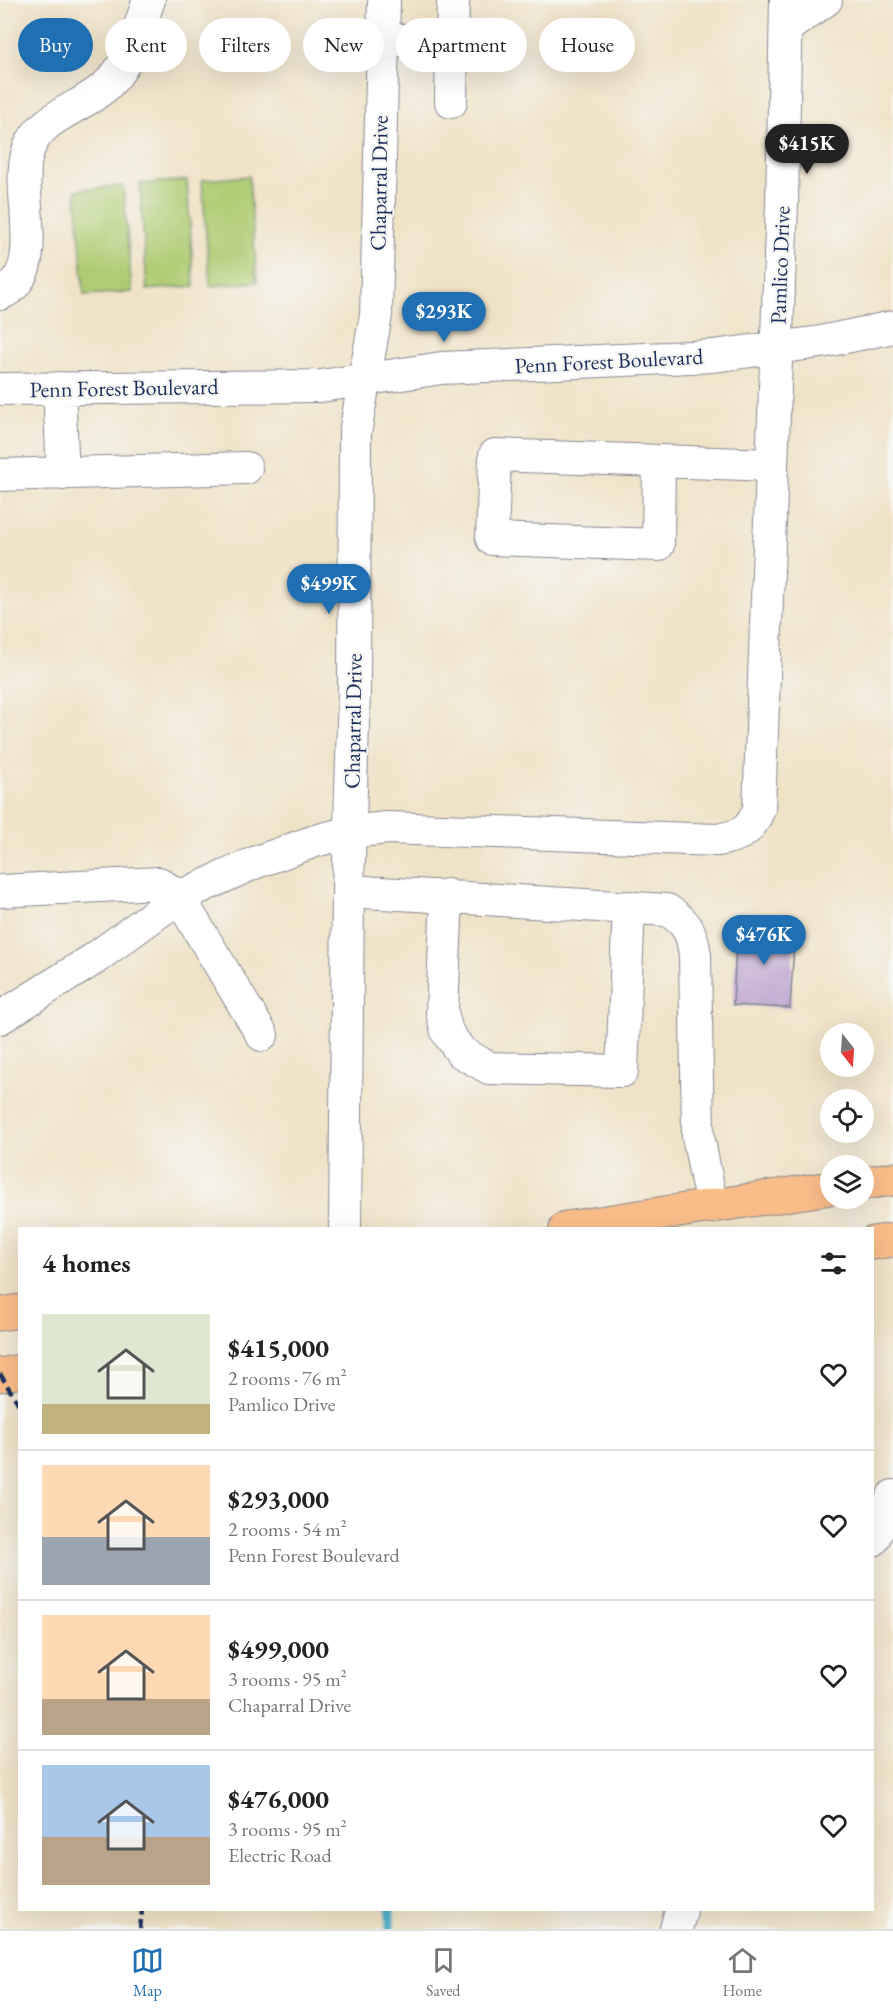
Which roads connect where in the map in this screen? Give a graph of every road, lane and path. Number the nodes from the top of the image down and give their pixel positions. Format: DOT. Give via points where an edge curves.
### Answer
graph roads {
  1 [pos="149,0"];
  2 [pos="384,0"];
  3 [pos="453,0"];
  4 [pos="826,0"];
  5 [pos="786,14"];
  6 [pos="384,18"];
  7 [pos="453,18"];
  8 [pos="382,72"];
  9 [pos="452,72"];
  10 [pos="451,102"];
  11 [pos="0,294"];
  12 [pos="893,327"];
  13 [pos="776,350"];
  14 [pos="365,379"];
  15 [pos="59,388"];
  16 [pos="0,389"];
  17 [pos="659,461"];
  18 [pos="772,465"];
  19 [pos="246,468"];
  20 [pos="63,474"];
  21 [pos="0,476"];
  22 [pos="350,832"];
  23 [pos="0,891"];
  24 [pos="348,891"];
  25 [pos="447,895"];
  26 [pos="179,897"];
  27 [pos="629,907"];
  28 [pos="0,1018"];
  29 [pos="262,1035"];
  30 [pos="893,1179"];
  31 [pos="874,1182"];
  32 [pos="820,1190"];
  33 [pos="712,1207"];
  34 [pos="345,1227"];
  35 [pos="573,1227"];
  36 [pos="893,1240"];
  37 [pos="874,1243"];
  38 [pos="18,1311"];
  39 [pos="0,1314"];
  40 [pos="18,1371"];
  41 [pos="0,1375"];
  42 [pos="893,1496"];
  43 [pos="874,1538"];
  1 -- 11 [label="street" via="127,59 111,81 86,103 56,116 40,130 28,149 24,166 27,261 19,280"];
  2 -- 6 [label="street, Chaparral Drive"];
  3 -- 7 [label="street"];
  4 -- 5 [label="street"];
  5 -- 13 [label="street, Pamlico Drive"];
  8 -- 14 [label="street, Chaparral Drive" via="376,315"];
  9 -- 10 [label="street"];
  12 -- 13 [label="street, Penn Forest Boulevard"];
  13 -- 14 [label="street, Penn Forest Boulevard" via="442,368"];
  13 -- 18 [label="street, Pamlico Drive"];
  14 -- 15 [label="street, Penn Forest Boulevard" via="321,386"];
  14 -- 22 [label="street, Chaparral Drive" via="355,433"];
  15 -- 16 [label="street, Penn Forest Boulevard"];
  15 -- 20 [label="street"];
  17 -- 17 [label="street" via="495,455 492,539 658,545"];
  17 -- 18 [label="street"];
  18 -- 22 [label="street, Pamlico Drive" via="759,809 752,826 736,836 718,840 387,828"];
  19 -- 20 [label="street"];
  20 -- 21 [label="street"];
  22 -- 24 [label="street, Chaparral Drive"];
  22 -- 26 [label="street, Pamlico Drive" via="254,863"];
  23 -- 26 [label="street" via="159,883"];
  24 -- 25 [label="street"];
  24 -- 34 [label="street, Chaparral Drive"];
  25 -- 27 [label="street"];
  25 -- 27 [label="street" via="442,1012 447,1032 461,1052 489,1068 622,1071"];
  26 -- 28 [label="street, Pamlico Drive" via="94,959"];
  26 -- 29 [label="street"];
  27 -- 33 [label="street" via="667,909 684,920 693,935 698,1136"];
  30 -- 31 [label="main road"];
  32 -- 33 [label="main road"];
  33 -- 35 [label="main road"];
  36 -- 37 [label="main road"];
  38 -- 39 [label="main road"];
  40 -- 41 [label="main road"];
  42 -- 43 [label="street"];
}
